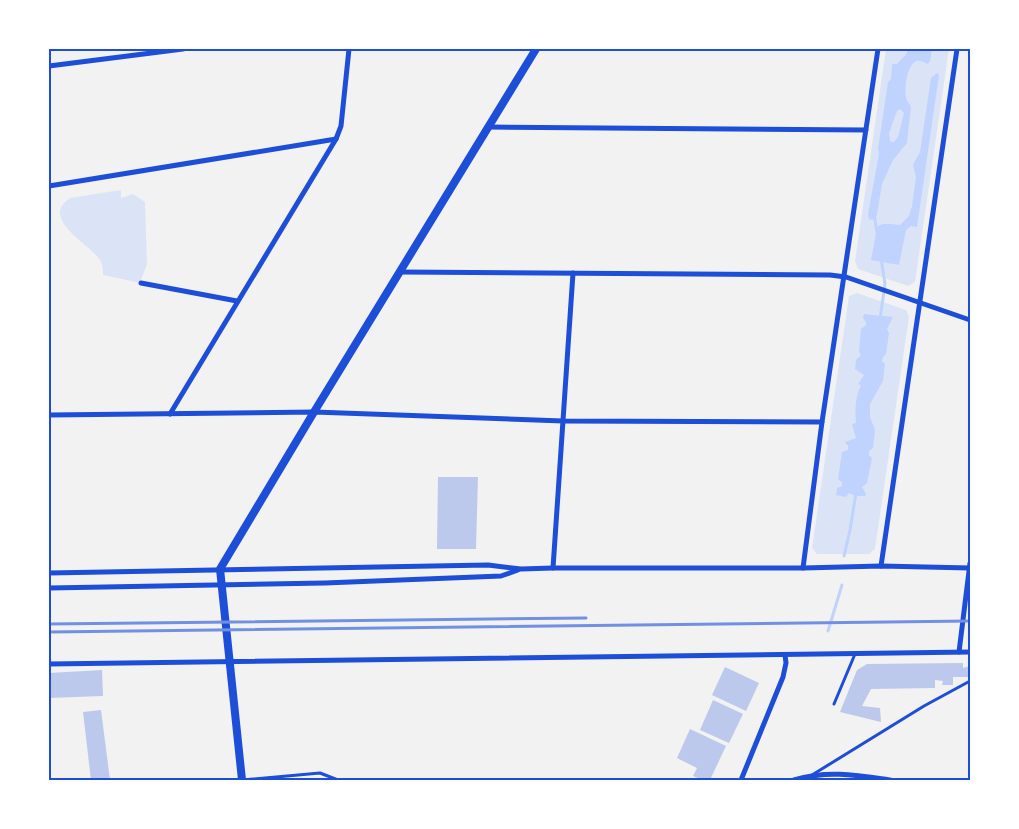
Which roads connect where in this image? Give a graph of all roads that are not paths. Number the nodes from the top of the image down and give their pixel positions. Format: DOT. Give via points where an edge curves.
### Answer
graph roads {
  1 [pos="183,49"];
  2 [pos="349,49"];
  3 [pos="536,49"];
  4 [pos="878,49"];
  5 [pos="957,49"];
  6 [pos="49,66"];
  7 [pos="489,127"];
  8 [pos="866,130"];
  9 [pos="336,139"];
  10 [pos="49,186"];
  11 [pos="400,272"];
  12 [pos="573,273"];
  13 [pos="843,277"];
  14 [pos="141,283"];
  15 [pos="237,301"];
  16 [pos="920,303"];
  17 [pos="970,320"];
  18 [pos="314,412"];
  19 [pos="170,414"];
  20 [pos="49,415"];
  21 [pos="563,421"];
  22 [pos="822,422"];
  23 [pos="881,566"];
  24 [pos="970,566"];
  25 [pos="554,568"];
  26 [pos="803,568"];
  27 [pos="220,569"];
  28 [pos="521,570"];
  29 [pos="49,573"];
  30 [pos="222,585"];
  31 [pos="49,588"];
  32 [pos="959,652"];
  33 [pos="970,652"];
  34 [pos="856,654"];
  35 [pos="785,655"];
  36 [pos="229,661"];
  37 [pos="49,664"];
  38 [pos="970,681"];
  39 [pos="834,704"];
  40 [pos="812,775"];
  41 [pos="242,780"];
  42 [pos="338,780"];
  43 [pos="741,780"];
  44 [pos="794,780"];
  45 [pos="890,780"];
  1 -- 6 [label="street"];
  2 -- 9 [label="street" via="341,126"];
  3 -- 7 [label="street"];
  4 -- 8 [label="street"];
  5 -- 16 [label="street"];
  7 -- 8 [label="street"];
  7 -- 11 [label="street"];
  8 -- 13 [label="street"];
  9 -- 10 [label="street"];
  9 -- 15 [label="street"];
  11 -- 12 [label="street"];
  11 -- 18 [label="street"];
  12 -- 13 [label="street"];
  12 -- 21 [label="street"];
  13 -- 16 [label="street"];
  13 -- 22 [label="street"];
  14 -- 15 [label="street"];
  15 -- 19 [label="street"];
  16 -- 17 [label="street"];
  16 -- 23 [label="street"];
  18 -- 19 [label="street"];
  18 -- 21 [label="street"];
  18 -- 27 [label="street"];
  19 -- 20 [label="street"];
  21 -- 22 [label="street"];
  21 -- 25 [label="street"];
  22 -- 26 [label="street"];
  23 -- 24 [label="street"];
  23 -- 26 [label="street"];
  24 -- 32 [label="street"];
  25 -- 26 [label="street"];
  25 -- 28 [label="street"];
  27 -- 28 [label="street" via="488,565"];
  27 -- 29 [label="street"];
  27 -- 30 [label="street"];
  28 -- 30 [label="street" via="501,576"];
  30 -- 31 [label="street"];
  30 -- 36 [label="street"];
  32 -- 33 [label="street"];
  32 -- 34 [label="street"];
  34 -- 35 [label="street"];
  34 -- 39 [label="lane"];
  35 -- 36 [label="street"];
  35 -- 43 [label="street" via="783,677"];
  36 -- 37 [label="street"];
  36 -- 41 [label="street"];
  38 -- 40 [label="lane"];
  40 -- 44 [label="street"];
  40 -- 45 [label="street" via="839,774"];
  41 -- 42 [label="lane" via="320,773"];
}
